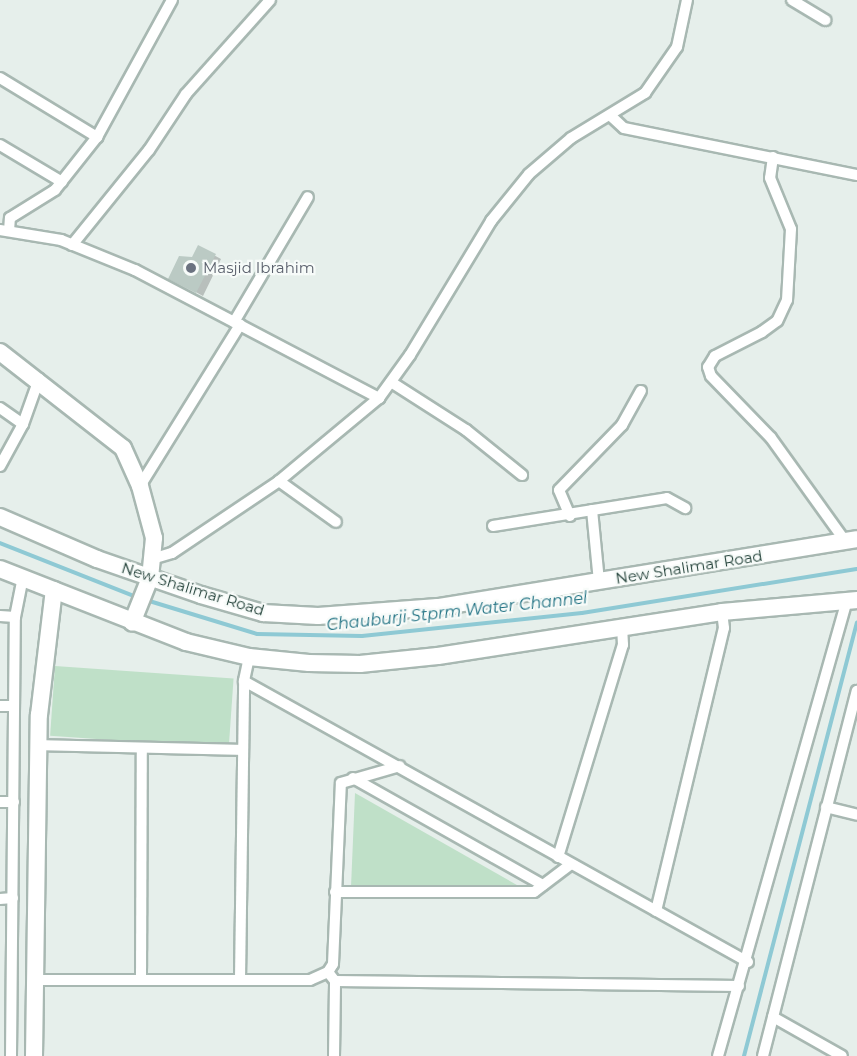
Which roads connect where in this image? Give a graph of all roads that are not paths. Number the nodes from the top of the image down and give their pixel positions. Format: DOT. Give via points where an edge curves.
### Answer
graph roads {
  1 [pos="172,0"];
  2 [pos="270,0"];
  3 [pos="687,0"];
  4 [pos="792,0"];
  5 [pos="825,20"];
  6 [pos="0,78"];
  7 [pos="612,117"];
  8 [pos="97,137"];
  9 [pos="0,145"];
  10 [pos="773,157"];
  11 [pos="857,175"];
  12 [pos="62,182"];
  13 [pos="308,197"];
  14 [pos="4,230"];
  15 [pos="72,244"];
  16 [pos="237,324"];
  17 [pos="0,352"];
  18 [pos="39,379"];
  19 [pos="391,382"];
  20 [pos="641,391"];
  21 [pos="380,398"];
  22 [pos="0,408"];
  23 [pos="23,424"];
  24 [pos="0,466"];
  25 [pos="522,476"];
  26 [pos="279,481"];
  27 [pos="140,486"];
  28 [pos="685,508"];
  29 [pos="592,510"];
  30 [pos="570,516"];
  31 [pos="0,517"];
  32 [pos="336,522"];
  33 [pos="493,526"];
  34 [pos="851,540"];
  35 [pos="152,560"];
  36 [pos="0,569"];
  37 [pos="23,577"];
  38 [pos="149,581"];
  39 [pos="599,582"];
  40 [pos="54,590"];
  41 [pos="853,600"];
  42 [pos="722,612"];
  43 [pos="0,616"];
  44 [pos="15,616"];
  45 [pos="135,617"];
  46 [pos="622,628"];
  47 [pos="249,657"];
  48 [pos="244,681"];
  49 [pos="857,691"];
  50 [pos="0,706"];
  51 [pos="14,706"];
  52 [pos="39,745"];
  53 [pos="142,748"];
  54 [pos="241,750"];
  55 [pos="400,766"];
  56 [pos="353,778"];
  57 [pos="0,802"];
  58 [pos="14,802"];
  59 [pos="826,807"];
  60 [pos="857,815"];
  61 [pos="558,857"];
  62 [pos="571,864"];
  63 [pos="543,885"];
  64 [pos="335,892"];
  65 [pos="13,898"];
  66 [pos="0,899"];
  67 [pos="656,911"];
  68 [pos="748,962"];
  69 [pos="332,977"];
  70 [pos="240,979"];
  71 [pos="36,980"];
  72 [pos="141,980"];
  73 [pos="739,986"];
  74 [pos="0,996"];
  75 [pos="12,996"];
  76 [pos="773,1017"];
  77 [pos="11,1056"];
  78 [pos="34,1056"];
  79 [pos="334,1056"];
  80 [pos="718,1056"];
  81 [pos="763,1056"];
  82 [pos="842,1056"];
  1 -- 8 [label="street"];
  2 -- 15 [label="street" via="186,94 149,150"];
  3 -- 7 [label="street" via="677,47 645,93"];
  4 -- 5 [label="street"];
  6 -- 8 [label="street"];
  7 -- 10 [label="street" via="624,128"];
  7 -- 19 [label="street" via="571,138 529,174 491,221"];
  8 -- 12 [label="street"];
  9 -- 12 [label="street"];
  10 -- 11 [label="street"];
  10 -- 34 [label="street" via="770,178 791,229 787,300 777,321 762,333 715,356 708,367 711,376 771,438"];
  12 -- 14 [label="street" via="39,203 10,218"];
  13 -- 16 [label="street"];
  14 -- 15 [label="street"];
  15 -- 16 [label="street" via="135,270"];
  16 -- 21 [label="street"];
  16 -- 27 [label="street"];
  17 -- 18 [label="street"];
  18 -- 23 [label="street"];
  18 -- 27 [label="street" via="123,448"];
  19 -- 21 [label="street"];
  19 -- 25 [label="street" via="466,430"];
  20 -- 30 [label="street" via="622,425 559,490"];
  21 -- 26 [label="street"];
  22 -- 23 [label="street"];
  23 -- 24 [label="street"];
  26 -- 32 [label="street"];
  26 -- 35 [label="street" via="172,553"];
  27 -- 35 [label="street" via="154,538"];
  28 -- 29 [label="street" via="667,498"];
  29 -- 30 [label="street"];
  29 -- 39 [label="street"];
  30 -- 33 [label="street"];
  31 -- 38 [label="street, New Shalimar Road"];
  34 -- 39 [label="street, New Shalimar Road"];
  35 -- 38 [label="street"];
  36 -- 37 [label="street"];
  37 -- 40 [label="street"];
  37 -- 44 [label="street"];
  38 -- 39 [label="street, New Shalimar Road" via="263,613 318,616 438,607"];
  38 -- 45 [label="street"];
  40 -- 45 [label="street"];
  40 -- 52 [label="street" via="45,645"];
  41 -- 42 [label="street"];
  41 -- 68 [label="street"];
  42 -- 46 [label="street"];
  42 -- 67 [label="street" via="724,628"];
  43 -- 44 [label="street"];
  44 -- 51 [label="street"];
  45 -- 47 [label="street" via="186,642"];
  46 -- 47 [label="street" via="360,664"];
  46 -- 61 [label="street" via="623,645"];
  47 -- 48 [label="street"];
  48 -- 54 [label="street"];
  48 -- 55 [label="street"];
  49 -- 59 [label="street"];
  50 -- 51 [label="street"];
  51 -- 58 [label="street"];
  52 -- 53 [label="street"];
  52 -- 71 [label="street"];
  53 -- 54 [label="street"];
  53 -- 72 [label="street"];
  54 -- 70 [label="street"];
  55 -- 56 [label="street"];
  55 -- 61 [label="street"];
  56 -- 63 [label="street"];
  56 -- 64 [label="street" via="341,783"];
  57 -- 58 [label="street"];
  58 -- 65 [label="street"];
  59 -- 60 [label="street"];
  59 -- 76 [label="street"];
  61 -- 62 [label="street"];
  62 -- 63 [label="street"];
  62 -- 67 [label="street"];
  63 -- 64 [label="street" via="534,892"];
  64 -- 69 [label="street"];
  65 -- 66 [label="street"];
  65 -- 75 [label="street"];
  67 -- 68 [label="street"];
  68 -- 73 [label="street"];
  69 -- 70 [label="street"];
  69 -- 73 [label="street"];
  69 -- 79 [label="street"];
  70 -- 72 [label="street"];
  71 -- 72 [label="street"];
  71 -- 78 [label="street"];
  73 -- 80 [label="street"];
  74 -- 75 [label="street"];
  75 -- 77 [label="street"];
  76 -- 81 [label="street"];
  76 -- 82 [label="street"];
}
